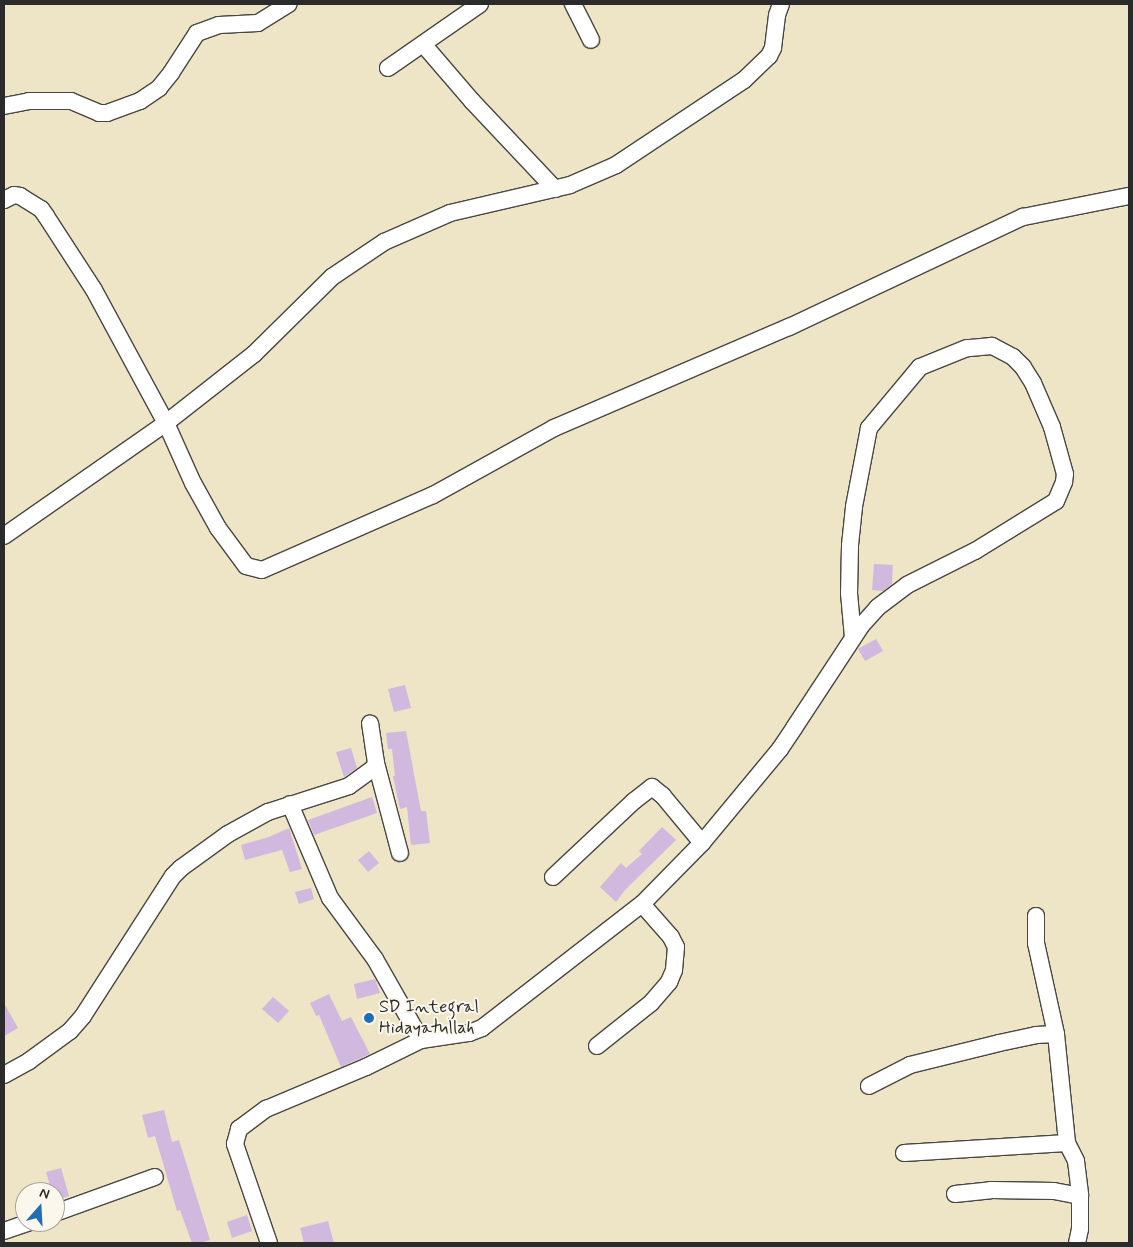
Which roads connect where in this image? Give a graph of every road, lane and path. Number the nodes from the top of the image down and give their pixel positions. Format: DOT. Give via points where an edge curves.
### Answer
graph roads {
  1 [pos="290,4"];
  2 [pos="480,4"];
  3 [pos="573,4"];
  4 [pos="781,4"];
  5 [pos="591,40"];
  6 [pos="423,44"];
  7 [pos="388,68"];
  8 [pos="4,106"];
  9 [pos="555,189"];
  10 [pos="1129,196"];
  11 [pos="4,200"];
  12 [pos="166,423"];
  13 [pos="4,536"];
  14 [pos="853,638"];
  15 [pos="370,723"];
  16 [pos="376,763"];
  17 [pos="290,804"];
  18 [pos="702,843"];
  19 [pos="400,853"];
  20 [pos="553,877"];
  21 [pos="642,904"];
  22 [pos="1036,916"];
  23 [pos="1056,1034"];
  24 [pos="421,1040"];
  25 [pos="597,1046"];
  26 [pos="4,1075"];
  27 [pos="869,1086"];
  28 [pos="1067,1143"];
  29 [pos="904,1153"];
  30 [pos="155,1177"];
  31 [pos="955,1194"];
  32 [pos="1080,1196"];
  33 [pos="65,1209"];
  34 [pos="269,1243"];
  35 [pos="1077,1243"];
  1 -- 8 [label="street" via="258,23 219,26 197,33 159,88 140,101 107,114 66,101 29,101"];
  2 -- 6 [label="street"];
  3 -- 5 [label="street"];
  4 -- 9 [label="street" via="773,48 744,80 626,160"];
  6 -- 7 [label="street"];
  6 -- 9 [label="street" via="472,102"];
  9 -- 12 [label="street" via="450,213 384,242 332,277 254,354"];
  10 -- 12 [label="street" via="1023,217 780,331 554,428 432,495 268,569 246,566 218,528"];
  11 -- 12 [label="street" via="20,196 41,209 94,290"];
  12 -- 13 [label="street"];
  14 -- 14 [label="street" via="849,593 850,546 869,428 920,367 967,348 992,346 1013,357 1033,383 1052,427 1065,474 1062,489 1056,501 1048,507 976,551 907,585 878,607"];
  14 -- 18 [label="street" via="780,749"];
  15 -- 16 [label="street"];
  16 -- 17 [label="street" via="374,768 348,786"];
  16 -- 19 [label="street"];
  17 -- 24 [label="street" via="330,898 375,960"];
  17 -- 26 [label="street" via="228,834 173,876 83,1016 70,1031"];
  18 -- 20 [label="street" via="664,796 652,788"];
  18 -- 21 [label="street"];
  21 -- 24 [label="street" via="482,1028"];
  21 -- 25 [label="street" via="676,947 674,970 669,982 651,1004"];
  22 -- 23 [label="street" via="1036,943"];
  23 -- 27 [label="street" via="1036,1035 910,1065"];
  23 -- 28 [label="street"];
  24 -- 34 [label="street" via="266,1109 239,1130 235,1144"];
  28 -- 29 [label="street"];
  28 -- 32 [label="street" via="1076,1161"];
  30 -- 33 [label="street"];
  31 -- 32 [label="street" via="991,1190"];
  32 -- 35 [label="street"];
}
